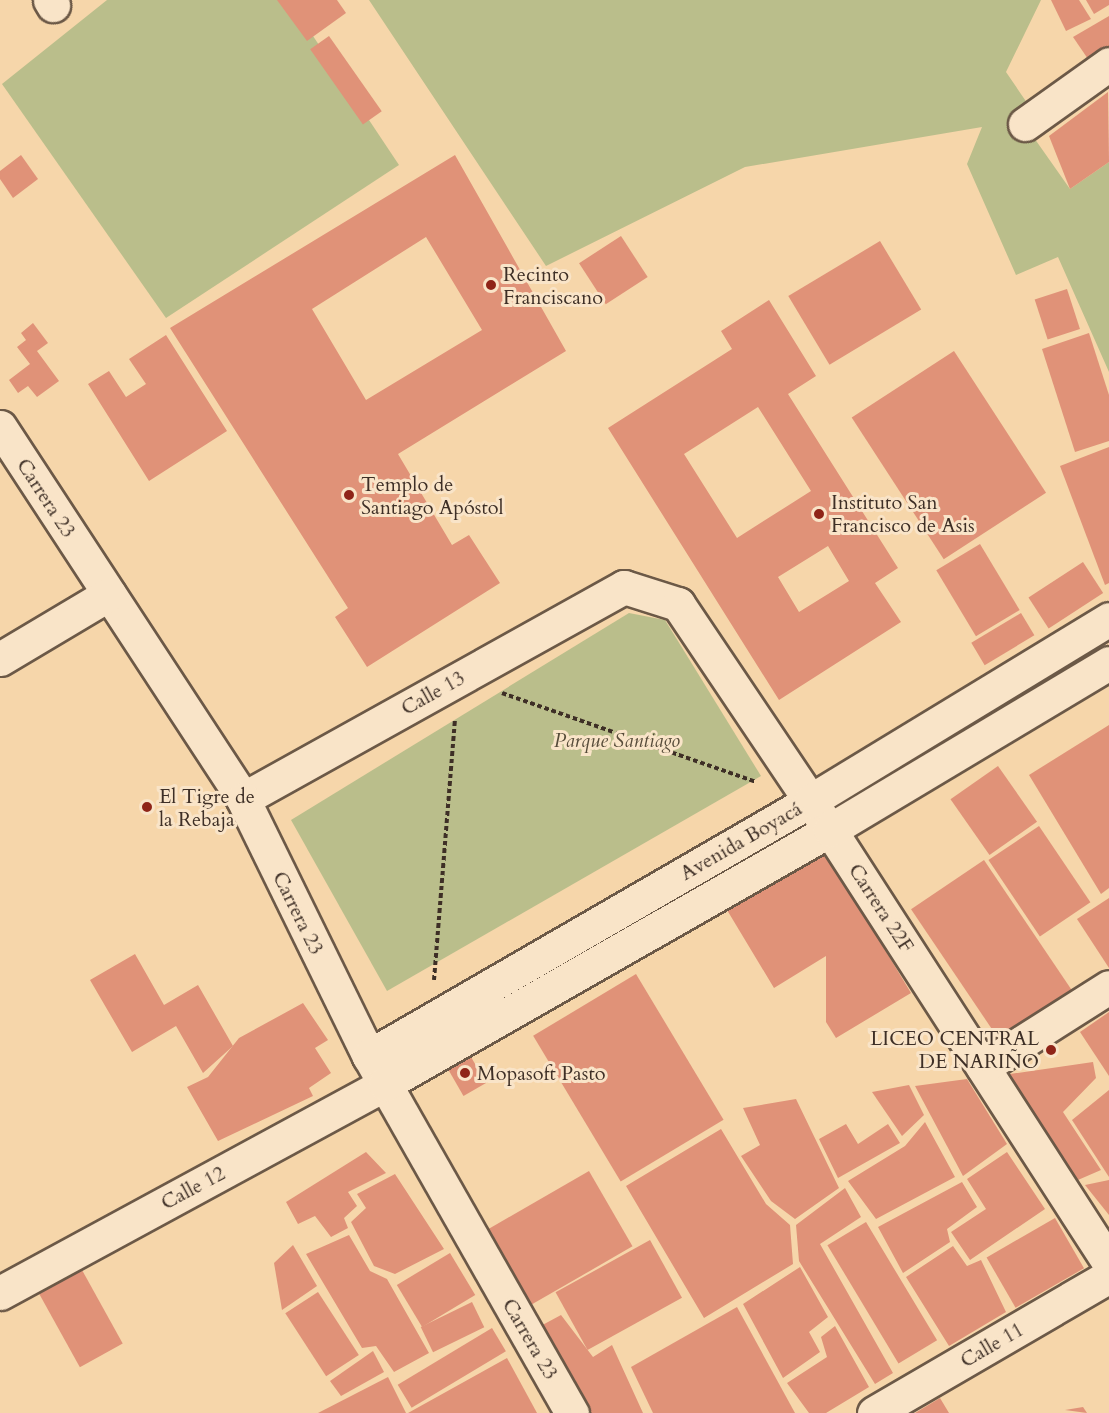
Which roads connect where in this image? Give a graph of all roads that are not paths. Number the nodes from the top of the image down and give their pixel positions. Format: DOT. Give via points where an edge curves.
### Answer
graph roads {
  1 [pos="1109,64"];
  2 [pos="1025,124"];
  3 [pos="0,427"];
  4 [pos="624,587"];
  5 [pos="109,594"];
  6 [pos="1109,619"];
  7 [pos="0,659"];
  8 [pos="1109,663"];
  9 [pos="243,799"];
  10 [pos="810,801"];
  11 [pos="830,830"];
  12 [pos="1109,987"];
  13 [pos="369,1056"];
  14 [pos="983,1067"];
  15 [pos="385,1084"];
  16 [pos="1109,1263"];
  17 [pos="1109,1276"];
  18 [pos="0,1293"];
  19 [pos="572,1413"];
  20 [pos="874,1413"];
  1 -- 2 [label="street"];
  3 -- 5 [label="street, Carrera 23"];
  4 -- 9 [label="street, Calle 13"];
  4 -- 10 [label="street, Carrera 22F" via="678,604"];
  5 -- 7 [label="street"];
  5 -- 9 [label="street, Carrera 23"];
  6 -- 10 [label="street, Avenida Boyacá"];
  8 -- 11 [label="street, Avenida Boyacá"];
  9 -- 13 [label="street, Carrera 23"];
  10 -- 11 [label="street, Carrera 22F"];
  10 -- 13 [label="street, Avenida Boyacá"];
  11 -- 14 [label="street, Carrera 22F"];
  11 -- 15 [label="street, Avenida Boyacá"];
  12 -- 14 [label="street"];
  13 -- 15 [label="street, Carrera 23"];
  14 -- 16 [label="street, Carrera 22F"];
  15 -- 18 [label="street, Calle 12"];
  15 -- 19 [label="street, Carrera 23"];
  17 -- 20 [label="street, Calle 11"];
}
